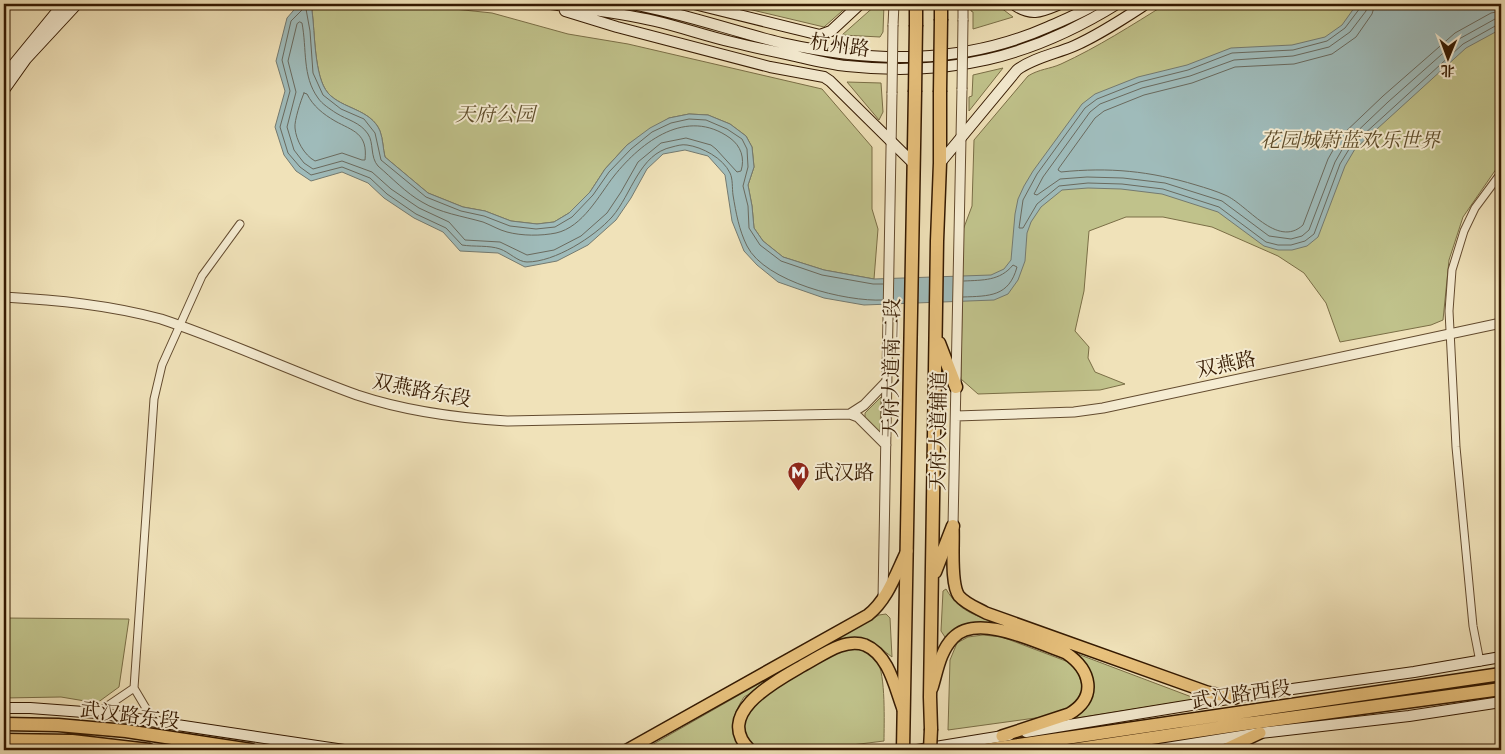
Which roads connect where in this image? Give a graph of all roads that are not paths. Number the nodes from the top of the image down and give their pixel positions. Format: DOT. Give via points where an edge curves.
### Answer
graph roads {
  1 [pos="63,4"];
  2 [pos="77,4"];
  3 [pos="545,4"];
  4 [pos="551,4"];
  5 [pos="632,4"];
  6 [pos="694,4"];
  7 [pos="860,4"];
  8 [pos="894,4"];
  9 [pos="916,4"];
  10 [pos="941,4"];
  11 [pos="963,4"];
  12 [pos="1013,4"];
  13 [pos="1060,4"];
  14 [pos="1096,4"];
  15 [pos="1117,4"];
  16 [pos="1146,4"];
  17 [pos="4,76"];
  18 [pos="4,90"];
  19 [pos="961,137"];
  20 [pos="891,142"];
  21 [pos="914,163"];
  22 [pos="940,163"];
  23 [pos="1501,173"];
  24 [pos="240,224"];
  25 [pos="4,296"];
  26 [pos="1501,323"];
  27 [pos="179,325"];
  28 [pos="1449,334"];
  29 [pos="936,336"];
  30 [pos="887,381"];
  31 [pos="956,387"];
  32 [pos="850,414"];
  33 [pos="956,416"];
  34 [pos="886,446"];
  35 [pos="953,526"];
  36 [pos="907,551"];
  37 [pos="932,582"];
  38 [pos="883,599"];
  39 [pos="1501,657"];
  40 [pos="1480,662"];
  41 [pos="1501,674"];
  42 [pos="134,688"];
  43 [pos="1501,689"];
  44 [pos="930,697"];
  45 [pos="1234,698"];
  46 [pos="1501,702"];
  47 [pos="4,708"];
  48 [pos="904,710"];
  49 [pos="97,713"];
  50 [pos="153,720"];
  51 [pos="4,724"];
  52 [pos="1260,733"];
  53 [pos="1002,736"];
  54 [pos="4,740"];
  55 [pos="72,741"];
  56 [pos="110,750"];
  57 [pos="149,750"];
  58 [pos="251,750"];
  59 [pos="344,750"];
  60 [pos="627,750"];
  61 [pos="750,750"];
  62 [pos="903,750"];
  63 [pos="917,750"];
  64 [pos="930,750"];
  65 [pos="985,750"];
  66 [pos="1072,750"];
  67 [pos="1154,750"];
  68 [pos="1224,750"];
  1 -- 17 [label="main road"];
  2 -- 18 [label="main road" via="26,58"];
  3 -- 20 [label="main road" via="617,27 830,80"];
  4 -- 15 [label="main road, 杭州路" via="655,21 817,61 846,66 924,69 964,65 1011,54 1068,32"];
  5 -- 14 [label="main road, 杭州路" via="817,50 900,58 961,54 1009,43"];
  6 -- 7 [label="main road" via="820,35 831,31"];
  8 -- 20 [label="street, bridge"];
  9 -- 21 [label="highway, 天府大道南二段, bridge"];
  10 -- 22 [label="highway, bridge"];
  11 -- 19 [label="street, bridge"];
  12 -- 13 [label="main road" via="1028,12 1036,12"];
  16 -- 19 [label="main road" via="1076,45 1024,64"];
  19 -- 22 [label="main road"];
  19 -- 31 [label="street, 天府大道辅道"];
  20 -- 21 [label="main road"];
  20 -- 30 [label="street"];
  21 -- 36 [label="highway, 天府大道南二段"];
  22 -- 29 [label="highway"];
  23 -- 28 [label="street" via="1475,208 1459,245 1452,270"];
  24 -- 27 [label="street" via="202,276"];
  25 -- 27 [label="street, 双燕路东段" via="95,304"];
  26 -- 28 [label="street, 双燕路"];
  27 -- 32 [label="street, 双燕路东段" via="358,395 468,419"];
  27 -- 42 [label="street" via="162,365 154,400"];
  28 -- 33 [label="street, 双燕路" via="1103,408"];
  28 -- 40 [label="street" via="1456,447 1473,626"];
  29 -- 31 [label="highway"];
  29 -- 37 [label="highway"];
  30 -- 32 [label="street" via="864,405"];
  30 -- 34 [label="street"];
  31 -- 33 [label="street, 天府大道辅道"];
  32 -- 34 [label="street" via="858,417"];
  33 -- 35 [label="street, 天府大道辅道"];
  34 -- 38 [label="street"];
  35 -- 37 [label="highway"];
  35 -- 45 [label="main road" via="954,584 958,595 969,604 1150,672"];
  36 -- 38 [label="main road"];
  36 -- 48 [label="highway, 天府大道南二段"];
  37 -- 44 [label="highway"];
  38 -- 60 [label="main road" via="862,619"];
  39 -- 40 [label="main road"];
  40 -- 45 [label="main road"];
  41 -- 65 [label="highway, 武汉路西段"];
  42 -- 49 [label="street"];
  42 -- 50 [label="street"];
  43 -- 66 [label="highway, 武汉路西段"];
  44 -- 53 [label="main road" via="948,644 959,634 974,628 996,629 1066,653 1074,659 1085,674 1088,692 1079,708"];
  44 -- 64 [label="highway, bridge"];
  45 -- 53 [label="main road"];
  46 -- 52 [label="main road"];
  47 -- 49 [label="main road"];
  48 -- 61 [label="main road" via="882,659 875,651 865,645 846,644 781,678 757,695 742,714 739,725 739,734"];
  48 -- 62 [label="highway, 天府大道南二段"];
  49 -- 50 [label="main road"];
  50 -- 59 [label="main road"];
  51 -- 58 [label="highway, 武汉路东段" via="126,731"];
  52 -- 67 [label="main road"];
  52 -- 68 [label="main road"];
  53 -- 63 [label="main road"];
  54 -- 55 [label="highway, 武汉路东段"];
  55 -- 56 [label="highway"];
  55 -- 57 [label="highway, 武汉路东段"];
}
